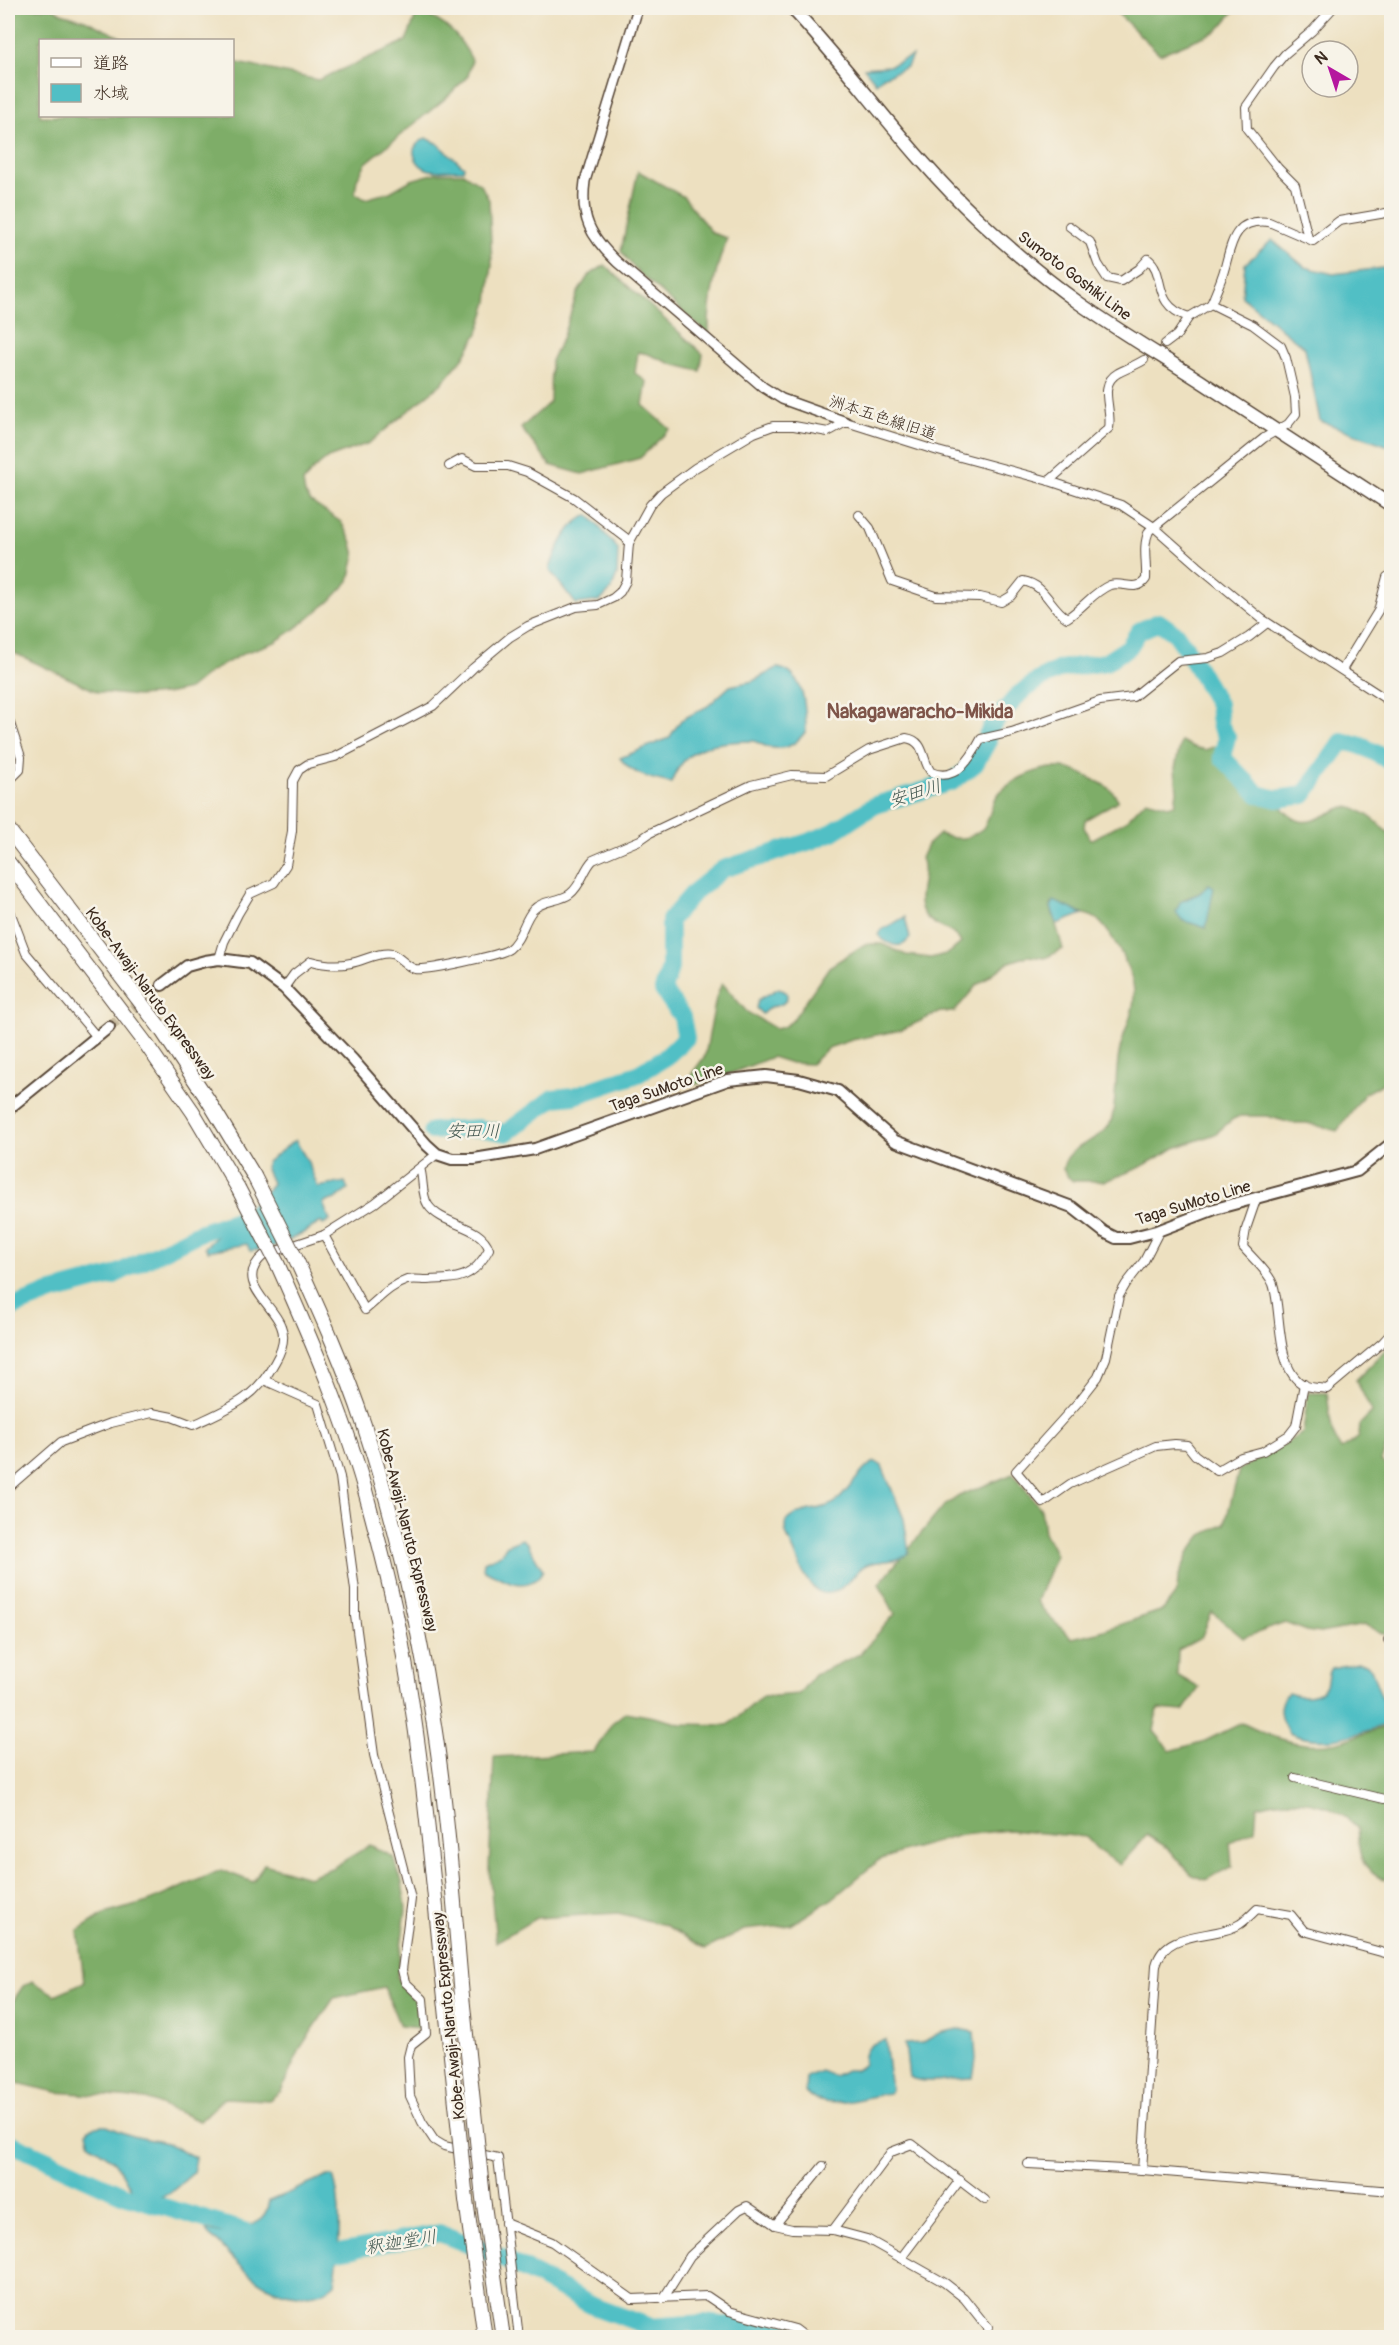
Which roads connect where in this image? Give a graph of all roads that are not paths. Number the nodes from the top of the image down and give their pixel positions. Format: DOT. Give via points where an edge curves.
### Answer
graph roads {
  1 [pos="638,8"];
  2 [pos="792,8"];
  3 [pos="1334,8"];
  4 [pos="1392,212"];
  5 [pos="1069,226"];
  6 [pos="1308,238"];
  7 [pos="1211,304"];
  8 [pos="1189,317"];
  9 [pos="1165,344"];
  10 [pos="1144,360"];
  11 [pos="846,422"];
  12 [pos="1277,431"];
  13 [pos="449,466"];
  14 [pos="1049,481"];
  15 [pos="1392,506"];
  16 [pos="859,515"];
  17 [pos="1154,527"];
  18 [pos="629,543"];
  19 [pos="1392,574"];
  20 [pos="1267,622"];
  21 [pos="1341,669"];
  22 [pos="1392,703"];
  23 [pos="8,717"];
  24 [pos="8,782"];
  25 [pos="8,829"];
  26 [pos="8,862"];
  27 [pos="8,906"];
  28 [pos="219,960"];
  29 [pos="162,985"];
  30 [pos="284,988"];
  31 [pos="109,1027"];
  32 [pos="97,1037"];
  33 [pos="8,1109"];
  34 [pos="1392,1143"];
  35 [pos="437,1154"];
  36 [pos="420,1168"];
  37 [pos="1257,1197"];
  38 [pos="1160,1230"];
  39 [pos="324,1235"];
  40 [pos="1392,1332"];
  41 [pos="266,1381"];
  42 [pos="1304,1384"];
  43 [pos="8,1488"];
  44 [pos="1295,1778"];
  45 [pos="1392,1797"];
  46 [pos="1392,1955"];
  47 [pos="1028,2164"];
  48 [pos="823,2166"];
  49 [pos="1142,2170"];
  50 [pos="960,2180"];
  51 [pos="1392,2191"];
  52 [pos="985,2200"];
  53 [pos="505,2223"];
  54 [pos="775,2225"];
  55 [pos="833,2230"];
  56 [pos="901,2258"];
  57 [pos="663,2299"];
  58 [pos="988,2328"];
  59 [pos="485,2337"];
  60 [pos="503,2337"];
  61 [pos="519,2337"];
  62 [pos="807,2337"];
  1 -- 11 [label="street, 洲本五色線旧道" via="585,181 583,204 595,239 764,387 782,399"];
  2 -- 12 [label="main road, Sumoto Goshiki Line" via="935,175 978,219 1077,302"];
  3 -- 6 [label="street" via="1274,67 1246,107 1247,129 1295,185"];
  4 -- 6 [label="street" via="1339,220 1313,241"];
  5 -- 8 [label="street" via="1090,242 1107,278 1121,281 1148,260 1153,263 1162,296 1176,313"];
  6 -- 7 [label="street" via="1269,222 1246,225 1234,234"];
  7 -- 8 [label="street"];
  7 -- 12 [label="street" via="1253,325 1281,346 1296,414"];
  8 -- 9 [label="street"];
  10 -- 14 [label="street" via="1107,382 1109,428"];
  11 -- 14 [label="street, 洲本五色線旧道"];
  11 -- 18 [label="street" via="828,432 781,425 754,433 661,493"];
  12 -- 15 [label="main road, Sumoto Goshiki Line"];
  12 -- 17 [label="street"];
  13 -- 18 [label="street" via="462,459 476,466 508,466 527,472 574,498"];
  14 -- 17 [label="street, 洲本五色線旧道" via="1121,505"];
  16 -- 17 [label="street" via="870,528 892,581 936,596 980,597 997,602 1011,596 1023,581 1028,582 1046,593 1067,618 1110,586 1145,582 1147,535"];
  17 -- 20 [label="street, 洲本五色線旧道"];
  18 -- 28 [label="street" via="626,581 613,598 598,605 576,607 528,626 473,668 433,706 335,757 299,770 293,781 292,831 286,865 274,883 250,894 233,923"];
  19 -- 21 [label="street" via="1387,577 1378,611"];
  20 -- 21 [label="street, 洲本五色線旧道"];
  20 -- 30 [label="street" via="1223,653 1173,664 1133,697 1100,701 981,739 966,764 944,776 931,772 921,746 906,738 869,750 826,776 792,775 751,784 593,860 570,894 530,913 509,950 435,968 414,969 392,954 329,966 311,961"];
  21 -- 22 [label="street, 洲本五色線旧道"];
  23 -- 24 [label="street" via="21,756 20,770"];
  25 -- 60 [label="highway, Kobe-Awaji-Naruto Expressway, bridge" via="161,1029 254,1176 328,1331 363,1423 405,1572 434,1726 483,2198"];
  26 -- 59 [label="highway, Kobe-Awaji-Naruto Expressway, bridge" via="193,1112 277,1263 346,1431 387,1576 416,1733 464,2189"];
  27 -- 32 [label="street" via="26,953"];
  28 -- 29 [label="main road" via="187,966"];
  28 -- 30 [label="main road" via="250,963"];
  30 -- 35 [label="main road"];
  31 -- 32 [label="main road"];
  32 -- 33 [label="main road"];
  34 -- 37 [label="main road, Taga SuMoto Line" via="1357,1171"];
  35 -- 36 [label="street"];
  35 -- 38 [label="main road, Taga SuMoto Line" via="474,1159 535,1149 728,1080 766,1076 838,1091 895,1141 1072,1207 1116,1238"];
  36 -- 39 [label="street"];
  36 -- 39 [label="street" via="426,1202 434,1212 486,1241 489,1249 471,1274 407,1280 385,1291 365,1310"];
  37 -- 38 [label="main road, Taga SuMoto Line"];
  37 -- 42 [label="street" via="1244,1247 1273,1285 1289,1369"];
  38 -- 42 [label="street" via="1119,1296 1098,1377 1016,1471 1043,1503 1070,1484 1156,1446 1187,1445 1217,1471 1241,1457 1263,1451 1296,1426"];
  39 -- 41 [label="street" via="264,1255 252,1271 257,1292 282,1327 282,1349"];
  40 -- 42 [label="street" via="1327,1389"];
  41 -- 43 [label="street" via="241,1402 193,1425 152,1413 61,1442"];
  41 -- 53 [label="street" via="318,1404 340,1477 374,1755 411,1899 402,1970 405,1982 423,1999 426,2032 411,2045 408,2057 410,2096 434,2140 444,2146 498,2158"];
  44 -- 45 [label="street" via="1384,1799"];
  46 -- 49 [label="street" via="1304,1931 1291,1916 1257,1909 1239,1925 1170,1943 1156,1965"];
  47 -- 49 [label="street"];
  48 -- 54 [label="street"];
  49 -- 51 [label="street"];
  50 -- 52 [label="street"];
  50 -- 55 [label="street" via="912,2144 901,2148 891,2152"];
  50 -- 56 [label="street"];
  53 -- 57 [label="street" via="552,2242 632,2299"];
  53 -- 61 [label="street"];
  54 -- 55 [label="street"];
  54 -- 57 [label="street" via="747,2206 739,2210 690,2256"];
  55 -- 56 [label="street" via="867,2239"];
  56 -- 58 [label="street" via="964,2298"];
  57 -- 62 [label="street" via="707,2296 729,2311 795,2329"];
}
